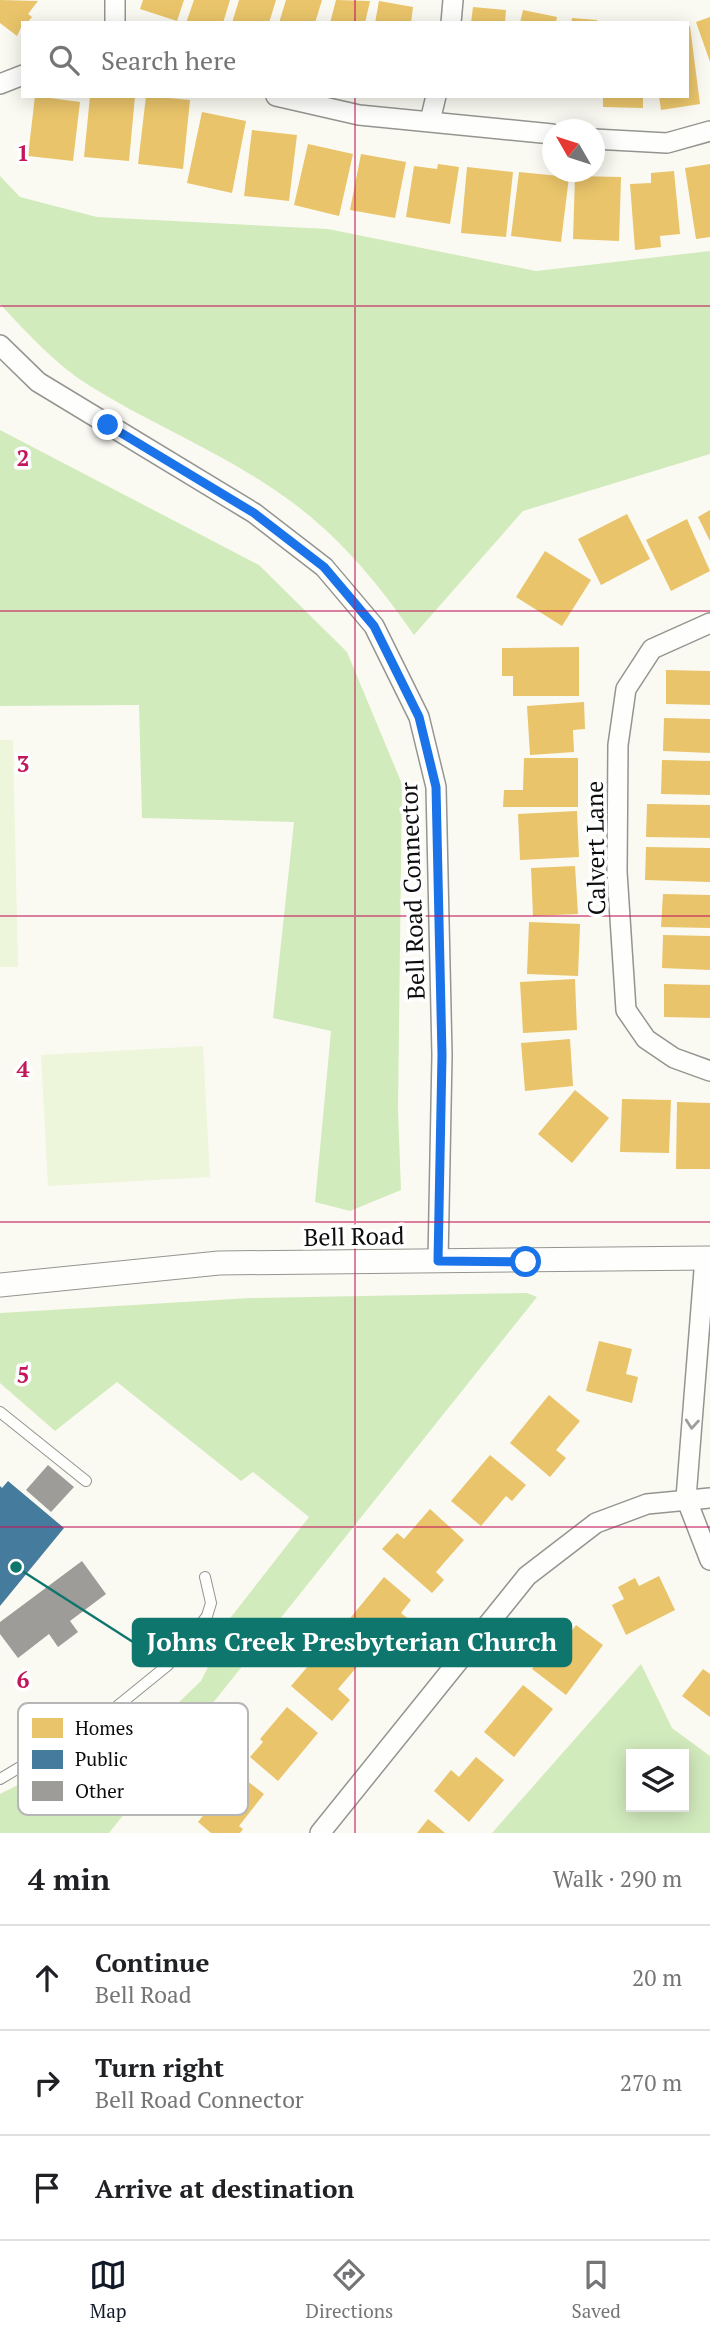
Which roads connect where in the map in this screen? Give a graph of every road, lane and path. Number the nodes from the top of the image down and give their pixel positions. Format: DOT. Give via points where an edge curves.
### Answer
graph roads {
  1 [pos="115,0"];
  2 [pos="453,0"];
  3 [pos="115,21"];
  4 [pos="451,21"];
  5 [pos="21,76"];
  6 [pos="0,84"];
  7 [pos="285,98"];
  8 [pos="436,98"];
  9 [pos="430,121"];
  10 [pos="710,131"];
  11 [pos="542,133"];
  12 [pos="605,140"];
  13 [pos="0,345"];
  14 [pos="710,623"];
  15 [pos="710,1071"];
  16 [pos="707,1258"];
  17 [pos="438,1261"];
  18 [pos="0,1285"];
  19 [pos="703,1379"];
  20 [pos="0,1412"];
  21 [pos="86,1481"];
  22 [pos="686,1498"];
  23 [pos="710,1498"];
  24 [pos="710,1560"];
  25 [pos="205,1577"];
  26 [pos="121,1703"];
  27 [pos="18,1768"];
  28 [pos="0,1779"];
  29 [pos="320,1833"];
  1 -- 3 [label="street"];
  2 -- 4 [label="street"];
  5 -- 6 [label="street"];
  7 -- 9 [label="street" via="359,115"];
  8 -- 9 [label="street"];
  9 -- 11 [label="street"];
  10 -- 12 [label="street" via="667,143"];
  13 -- 17 [label="street, Bell Road Connector" via="38,382 254,513 324,567 374,626 419,717 436,787 442,1055"];
  14 -- 15 [label="street, Calvert Lane" via="652,649 626,689 618,745 617,859 626,1010 646,1039 674,1058"];
  16 -- 17 [label="street, Bell Road"];
  16 -- 19 [label="street"];
  17 -- 18 [label="street, Bell Road" via="219,1263"];
  19 -- 22 [label="street, one-way"];
  20 -- 21 [label="lane"];
  22 -- 23 [label="street"];
  22 -- 24 [label="street"];
  22 -- 29 [label="street" via="647,1504 596,1523 527,1576"];
  25 -- 26 [label="lane" via="211,1604 207,1616 168,1665"];
  27 -- 28 [label="lane"];
}
